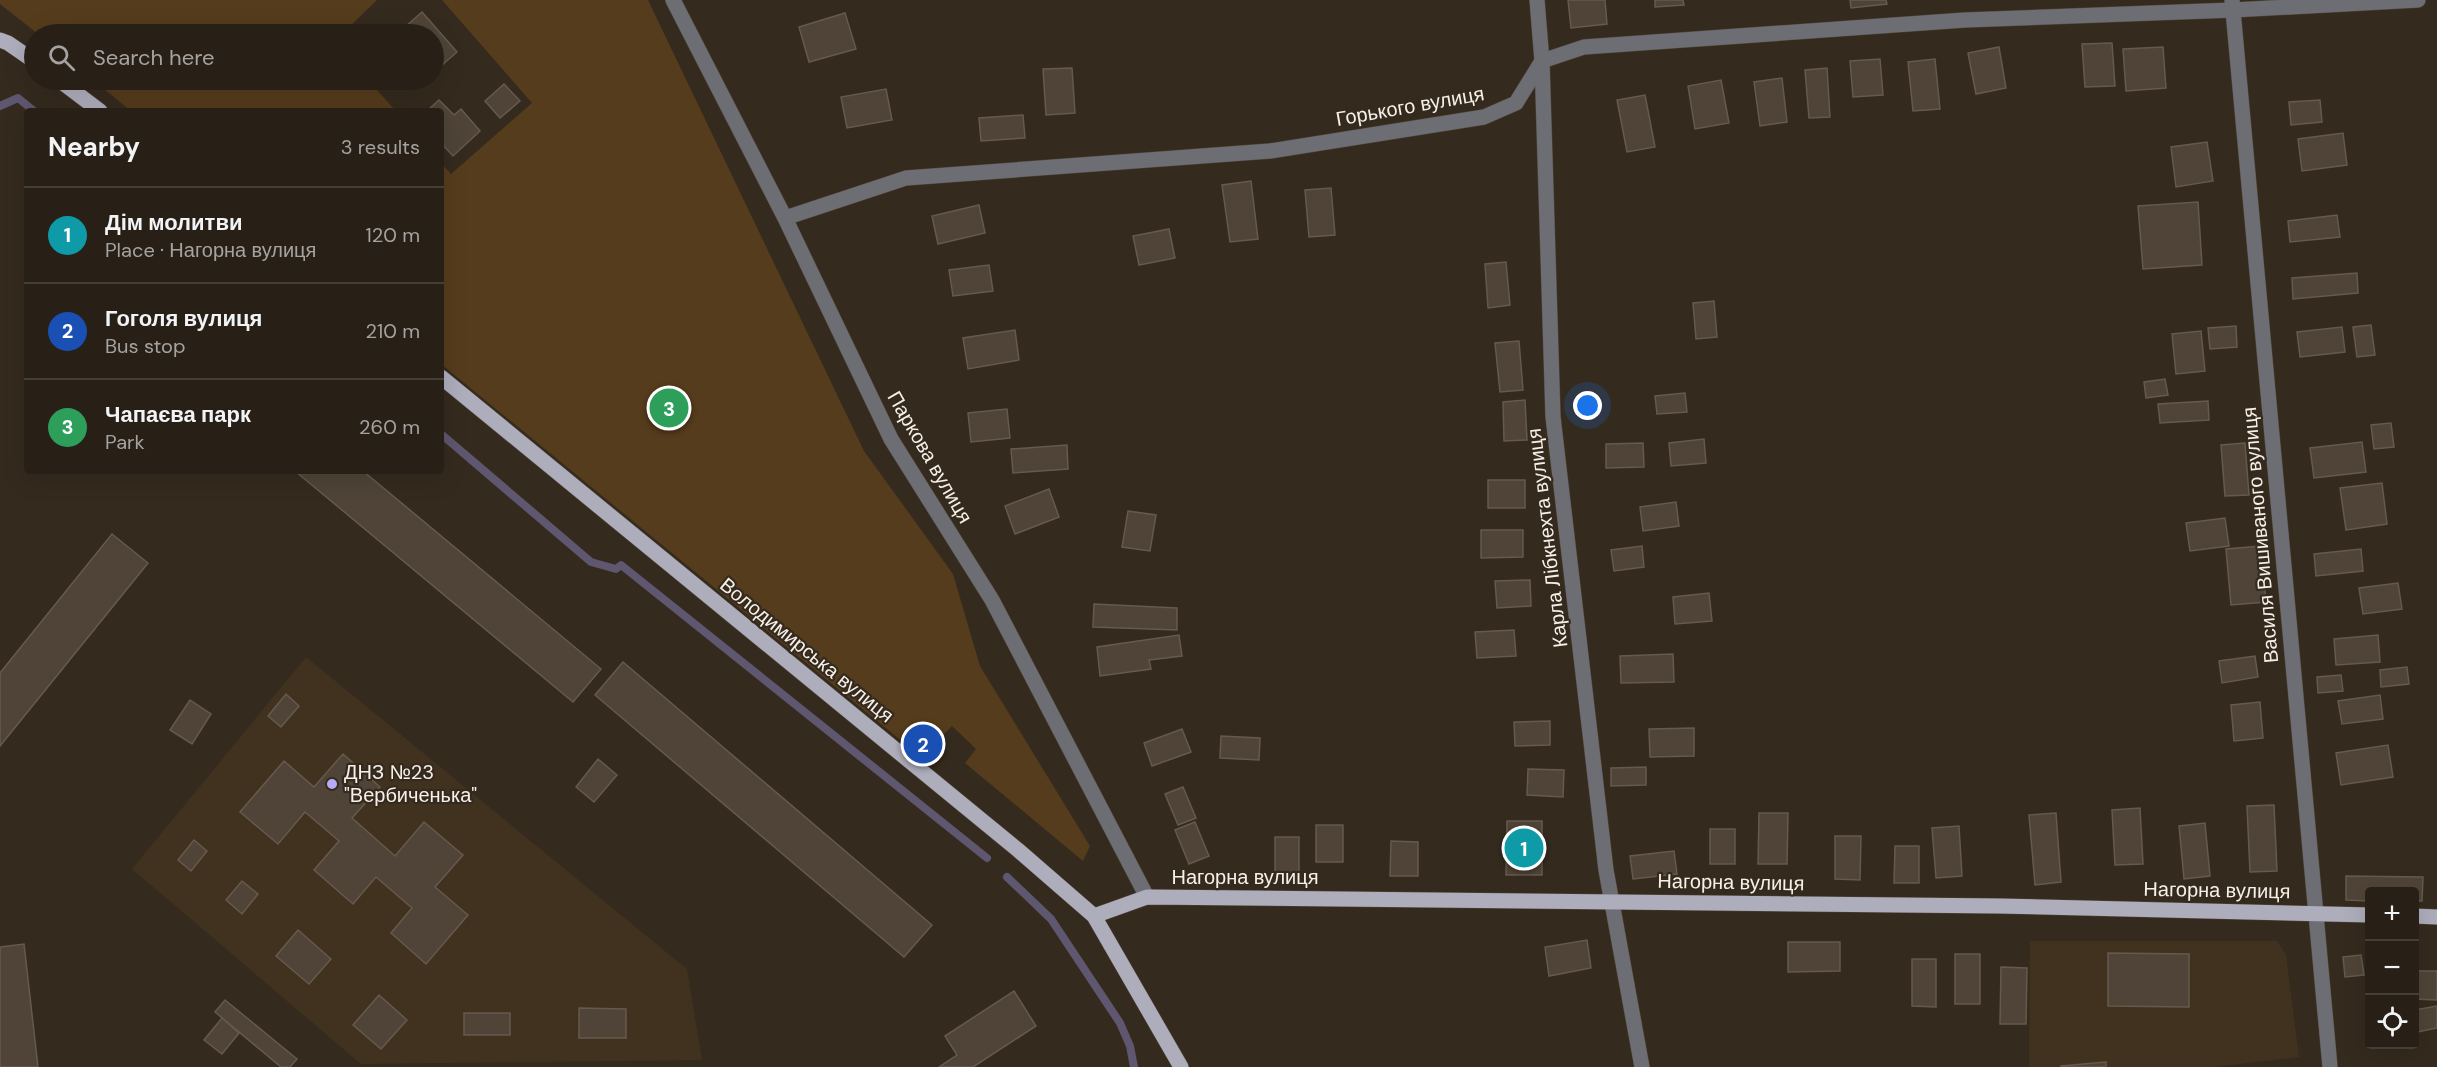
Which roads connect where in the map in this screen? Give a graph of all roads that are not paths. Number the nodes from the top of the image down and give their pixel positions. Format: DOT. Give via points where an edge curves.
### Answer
graph roads {
  1 [pos="674,0"];
  2 [pos="1537,0"];
  3 [pos="2418,0"];
  4 [pos="2233,5"];
  5 [pos="0,40"];
  6 [pos="24,55"];
  7 [pos="1542,61"];
  8 [pos="72,90"];
  9 [pos="96,108"];
  10 [pos="784,218"];
  11 [pos="444,378"];
  12 [pos="1147,897"];
  13 [pos="1612,901"];
  14 [pos="2316,913"];
  15 [pos="2365,915"];
  16 [pos="1094,916"];
  17 [pos="2419,916"];
  18 [pos="2437,917"];
  19 [pos="1181,1067"];
  20 [pos="1642,1067"];
  21 [pos="2330,1067"];
  1 -- 10 [label="street, Паркова вулиця"];
  2 -- 7 [label="street, Карла Лібкнехта вулиця"];
  3 -- 4 [label="street"];
  4 -- 7 [label="street" via="1584,47"];
  4 -- 14 [label="street, Василя Вишиваного вулиця"];
  5 -- 6 [label="main road"];
  7 -- 10 [label="street, Горького вулиця" via="1516,103 1484,117 1270,151 906,178"];
  7 -- 13 [label="street, Карла Лібкнехта вулиця" via="1553,417"];
  8 -- 9 [label="main road"];
  10 -- 12 [label="street, Паркова вулиця" via="891,439 992,600"];
  11 -- 16 [label="main road, Володимирська вулиця"];
  12 -- 13 [label="main road, Нагорна вулиця"];
  12 -- 16 [label="main road, Нагорна вулиця"];
  13 -- 14 [label="main road, Нагорна вулиця"];
  13 -- 20 [label="street, Карла Лібкнехта вулиця"];
  14 -- 15 [label="main road, Нагорна вулиця"];
  14 -- 21 [label="street, Василя Вишиваного вулиця"];
  16 -- 19 [label="main road, Володимирська вулиця"];
  17 -- 18 [label="main road"];
}
